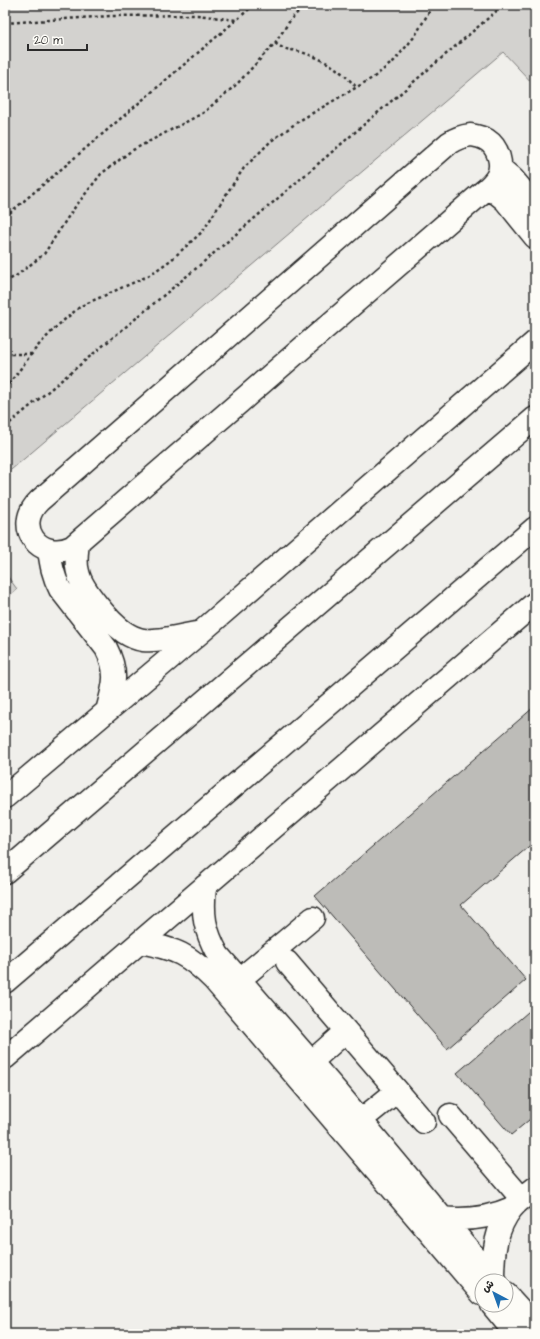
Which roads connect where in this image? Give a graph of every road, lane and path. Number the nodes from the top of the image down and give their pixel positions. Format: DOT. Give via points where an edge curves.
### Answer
graph roads {
  1 [pos="254,5"];
  2 [pos="305,5"];
  3 [pos="433,5"];
  4 [pos="500,8"];
  5 [pos="236,20"];
  6 [pos="5,23"];
  7 [pos="275,43"];
  8 [pos="357,88"];
  9 [pos="500,168"];
  10 [pos="489,186"];
  11 [pos="535,205"];
  12 [pos="5,217"];
  13 [pos="535,237"];
  14 [pos="5,282"];
  15 [pos="535,342"];
  16 [pos="5,354"];
  17 [pos="32,354"];
  18 [pos="5,389"];
  19 [pos="535,418"];
  20 [pos="5,427"];
  21 [pos="535,528"];
  22 [pos="78,542"];
  23 [pos="49,550"];
  24 [pos="535,603"];
  25 [pos="201,632"];
  26 [pos="107,711"];
  27 [pos="5,797"];
  28 [pos="5,872"];
  29 [pos="205,886"];
  30 [pos="312,918"];
  31 [pos="140,942"];
  32 [pos="287,962"];
  33 [pos="239,980"];
  34 [pos="5,982"];
  35 [pos="346,1031"];
  36 [pos="5,1058"];
  37 [pos="311,1062"];
  38 [pos="397,1091"];
  39 [pos="450,1115"];
  40 [pos="361,1120"];
  41 [pos="424,1122"];
  42 [pos="523,1198"];
  43 [pos="442,1218"];
  44 [pos="481,1273"];
  45 [pos="483,1273"];
  46 [pos="494,1273"];
  47 [pos="514,1306"];
  48 [pos="499,1313"];
  49 [pos="535,1326"];
  50 [pos="516,1334"];
  1 -- 5 [label="path"];
  2 -- 7 [label="path" via="291,19"];
  3 -- 8 [label="path" via="415,36 394,61"];
  4 -- 20 [label="path" via="193,271"];
  5 -- 6 [label="path" via="197,16 110,16"];
  5 -- 12 [label="path"];
  7 -- 8 [label="path" via="284,50 324,60 346,76"];
  7 -- 14 [label="path" via="237,84 202,113 131,151 101,174 72,211 44,254"];
  8 -- 17 [label="path" via="299,121 271,141 244,168 203,231 171,260 148,276 82,306 57,326"];
  9 -- 10 [label="street" via="498,176"];
  9 -- 11 [label="street"];
  9 -- 23 [label="street" via="497,152 487,140 471,135 449,143 34,507 28,521 29,529 36,542"];
  10 -- 13 [label="street" via="505,200"];
  10 -- 22 [label="street"];
  15 -- 25 [label="street"];
  16 -- 17 [label="path"];
  17 -- 18 [label="path"];
  19 -- 28 [label="street"];
  21 -- 34 [label="street"];
  22 -- 23 [label="street" via="65,550"];
  22 -- 25 [label="street" via="76,562 82,584 116,626 124,632 144,640 154,640"];
  23 -- 26 [label="street" via="55,579 60,589 111,656 115,675"];
  24 -- 29 [label="street"];
  25 -- 26 [label="street"];
  26 -- 27 [label="street"];
  29 -- 31 [label="street"];
  29 -- 33 [label="street" via="204,922 209,939 218,955"];
  30 -- 33 [label="street"];
  31 -- 36 [label="street"];
  31 -- 44 [label="street" via="174,950 190,958 214,980"];
  32 -- 35 [label="street"];
  33 -- 37 [label="street"];
  35 -- 37 [label="street"];
  35 -- 38 [label="street"];
  37 -- 40 [label="street"];
  38 -- 40 [label="street"];
  38 -- 41 [label="street"];
  39 -- 42 [label="street"];
  40 -- 43 [label="street"];
  42 -- 43 [label="street" via="499,1214 486,1218"];
  42 -- 46 [label="street" via="504,1220 494,1247"];
  43 -- 45 [label="street"];
  47 -- 49 [label="street"];
  48 -- 50 [label="street"];
}
